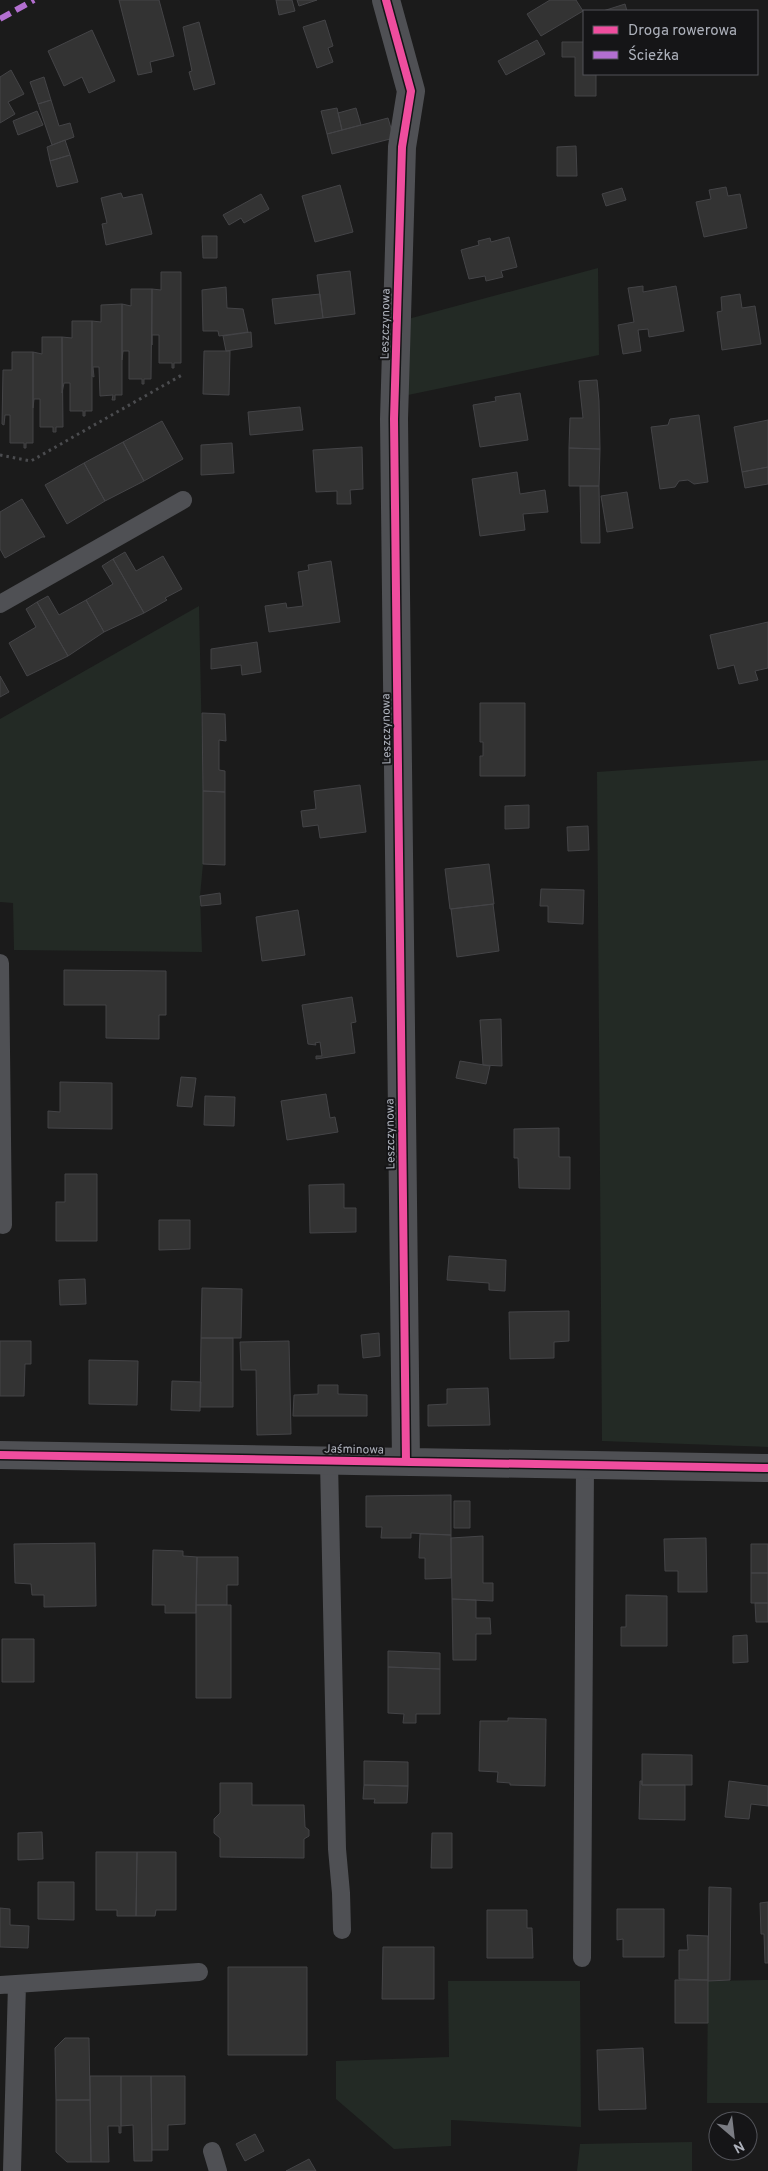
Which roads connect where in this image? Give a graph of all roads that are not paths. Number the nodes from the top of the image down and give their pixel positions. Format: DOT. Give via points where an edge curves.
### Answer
graph roads {
  1 [pos="386,0"];
  2 [pos="183,500"];
  3 [pos="0,604"];
  4 [pos="0,948"];
  5 [pos="0,963"];
  6 [pos="3,1225"];
  7 [pos="0,1455"];
  8 [pos="329,1461"];
  9 [pos="406,1462"];
  10 [pos="585,1464"];
  11 [pos="768,1468"];
  12 [pos="342,1930"];
  13 [pos="582,1958"];
  14 [pos="199,1972"];
  15 [pos="9,1985"];
  16 [pos="212,2151"];
  17 [pos="12,2171"];
  18 [pos="218,2171"];
  1 -- 9 [label="street, Leszczynowa" via="411,91 402,147 394,419"];
  2 -- 3 [label="lane"];
  4 -- 5 [label="lane"];
  5 -- 6 [label="lane"];
  7 -- 8 [label="street, Jaśminowa"];
  8 -- 9 [label="street, Jaśminowa"];
  8 -- 12 [label="lane" via="337,1848"];
  9 -- 10 [label="street, Jaśminowa"];
  10 -- 11 [label="street, Jaśminowa"];
  10 -- 13 [label="lane"];
  14 -- 15 [label="lane"];
  15 -- 17 [label="lane"];
  16 -- 18 [label="lane"];
}
